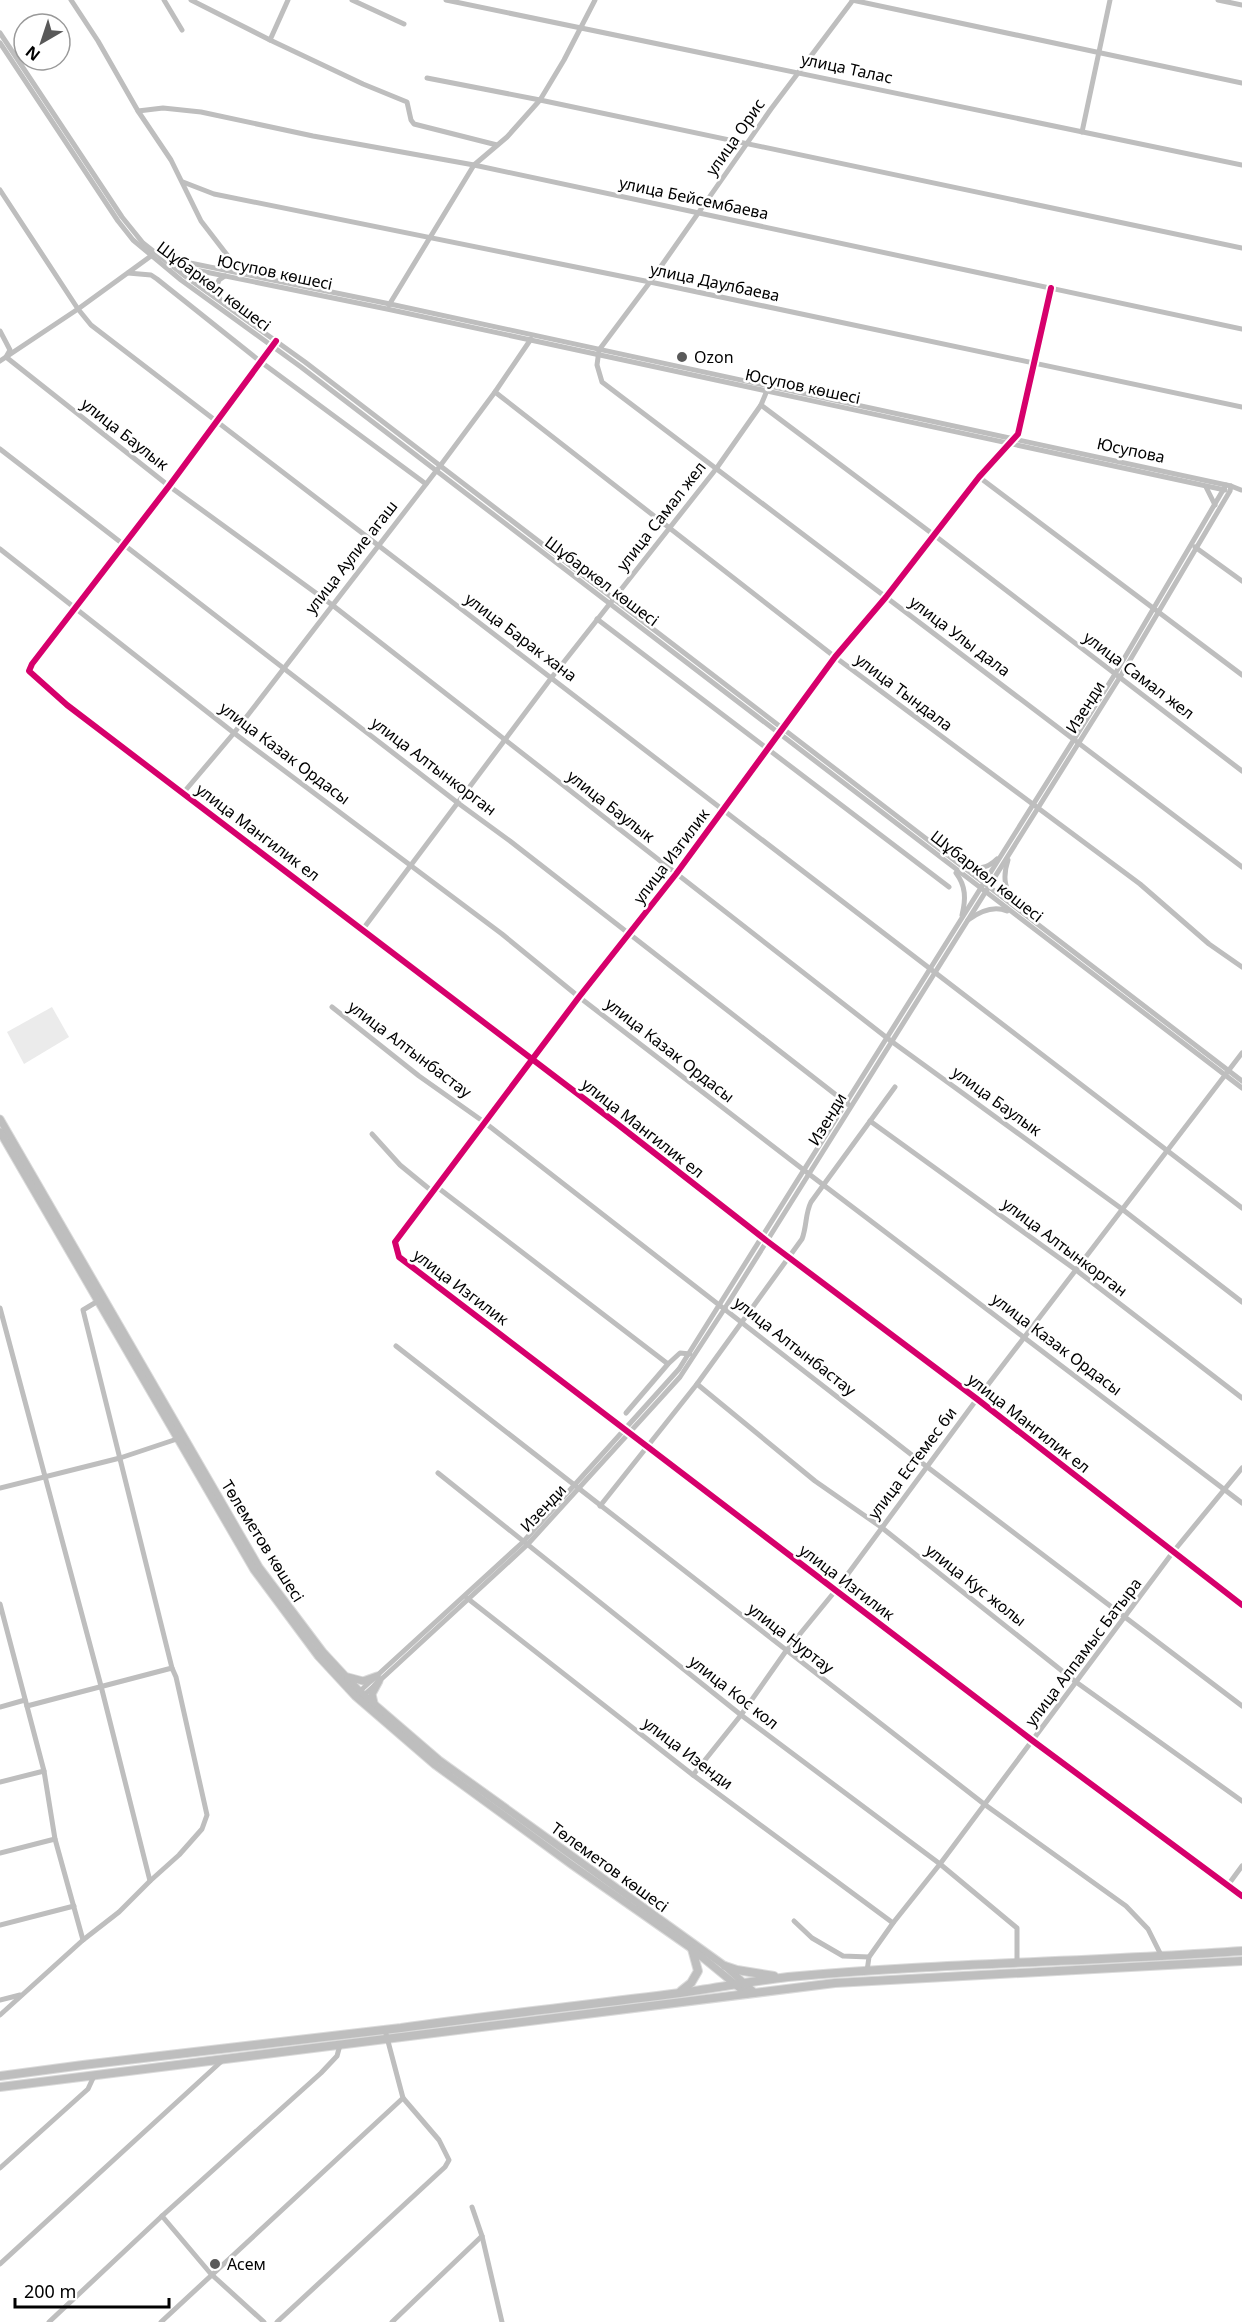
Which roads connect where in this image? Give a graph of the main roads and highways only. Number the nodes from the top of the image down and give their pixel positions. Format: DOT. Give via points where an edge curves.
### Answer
graph roads {
  1 [pos="0,1119"];
  2 [pos="0,1132"];
  3 [pos="180,1438"];
  4 [pos="343,1675"];
  5 [pos="359,1695"];
  6 [pos="382,1712"];
  7 [pos="692,1949"];
  8 [pos="1242,1951"];
  9 [pos="1242,1961"];
  10 [pos="725,1966"];
  11 [pos="786,1977"];
  12 [pos="742,1984"];
  13 [pos="678,1993"];
  14 [pos="751,1993"];
  15 [pos="0,2076"];
  16 [pos="0,2087"];
  1 -- 3 [label="main road, Төлеметов көшесі"];
  2 -- 3 [label="main road, Төлеметов көшесі"];
  3 -- 4 [label="main road, Төлеметов көшесі" via="264,1574"];
  3 -- 5 [label="main road, Төлеметов көшесі" via="268,1591 318,1656"];
  4 -- 5 [label="main road, Төлеметов көшесі"];
  4 -- 6 [label="main road" via="357,1680 378,1679 372,1700"];
  5 -- 6 [label="main road, Төлеметов көшесі"];
  5 -- 7 [label="main road, Төлеметов көшесі" via="435,1765"];
  6 -- 10 [label="main road, Төлеметов көшесі" via="439,1760"];
  7 -- 12 [label="main road, Төлеметов көшесі"];
  7 -- 13 [label="highway" via="698,1971"];
  8 -- 11 [label="highway"];
  9 -- 14 [label="highway" via="835,1983"];
  10 -- 11 [label="highway"];
  10 -- 12 [label="main road, Төлеметов көшесі"];
  11 -- 12 [label="highway"];
  12 -- 13 [label="highway"];
  12 -- 14 [label="main road, Төлеметов көшесі"];
  13 -- 15 [label="highway"];
  14 -- 16 [label="highway"];
}
